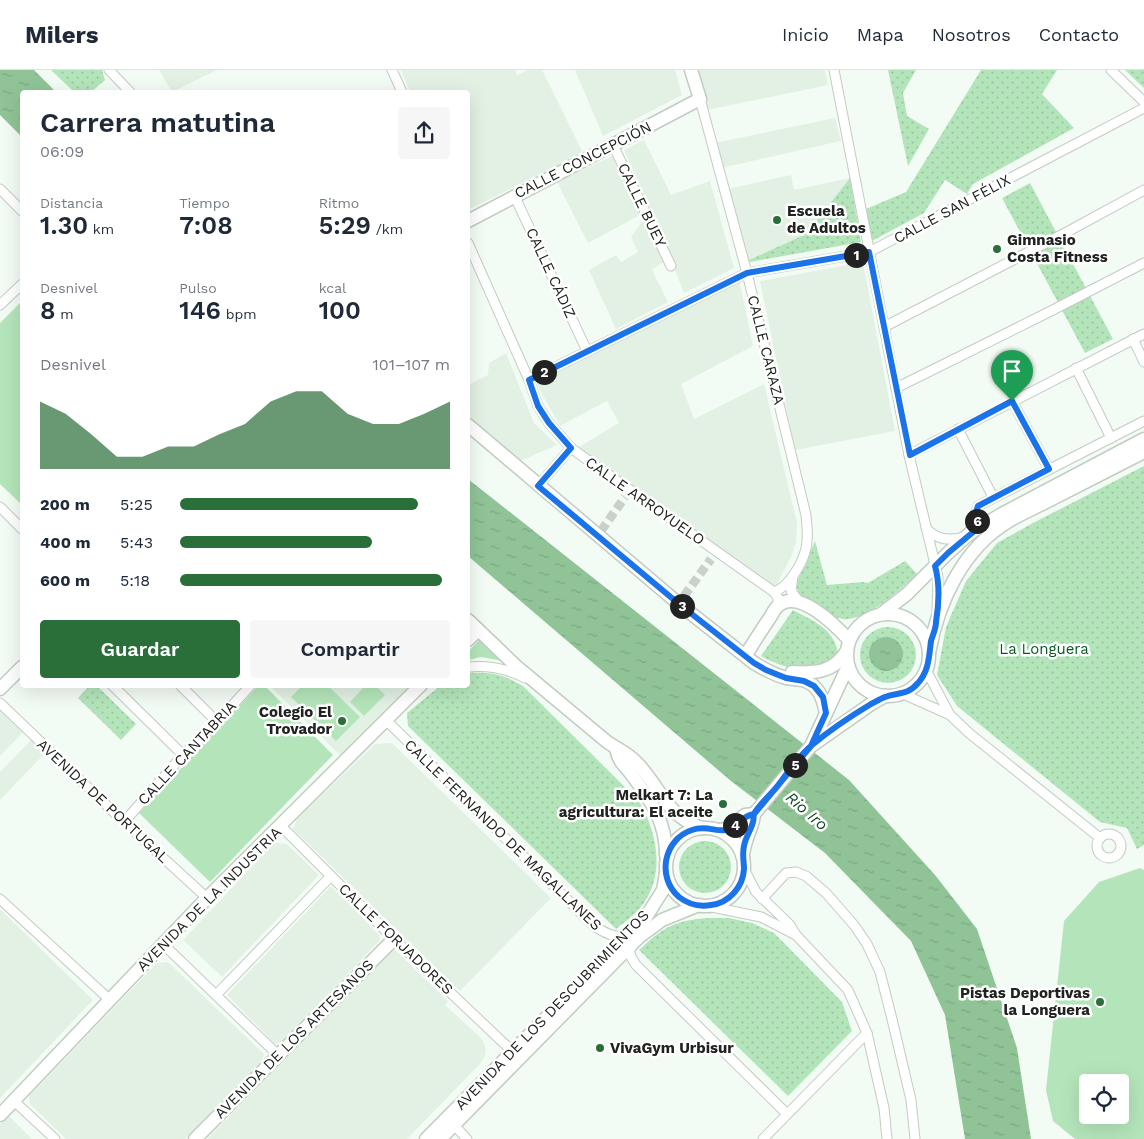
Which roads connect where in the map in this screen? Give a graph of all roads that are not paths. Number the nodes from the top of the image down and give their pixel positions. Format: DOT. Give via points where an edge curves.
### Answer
graph roads {
  1 [pos="109,70"];
  2 [pos="392,70"];
  3 [pos="691,70"];
  4 [pos="834,70"];
  5 [pos="1111,70"];
  6 [pos="128,90"];
  7 [pos="401,90"];
  8 [pos="700,99"];
  9 [pos="1144,102"];
  10 [pos="1144,108"];
  11 [pos="613,145"];
  12 [pos="0,189"];
  13 [pos="1144,190"];
  14 [pos="514,195"];
  15 [pos="20,209"];
  16 [pos="470,219"];
  17 [pos="470,247"];
  18 [pos="869,252"];
  19 [pos="1144,263"];
  20 [pos="672,266"];
  21 [pos="747,273"];
  22 [pos="20,286"];
  23 [pos="0,305"];
  24 [pos="884,327"];
  25 [pos="1144,334"];
  26 [pos="1133,339"];
  27 [pos="587,351"];
  28 [pos="1144,362"];
  29 [pos="1076,368"];
  30 [pos="529,380"];
  31 [pos="896,388"];
  32 [pos="1012,401"];
  33 [pos="1144,421"];
  34 [pos="470,427"];
  35 [pos="958,429"];
  36 [pos="1111,438"];
  37 [pos="1144,439"];
  38 [pos="571,448"];
  39 [pos="1144,452"];
  40 [pos="910,455"];
  41 [pos="1049,469"];
  42 [pos="538,486"];
  43 [pos="993,497"];
  44 [pos="0,507"];
  45 [pos="20,527"];
  46 [pos="926,528"];
  47 [pos="978,528"];
  48 [pos="966,537"];
  49 [pos="935,566"];
  50 [pos="792,576"];
  51 [pos="774,592"];
  52 [pos="800,603"];
  53 [pos="778,606"];
  54 [pos="882,614"];
  55 [pos="470,622"];
  56 [pos="936,624"];
  57 [pos="478,630"];
  58 [pos="470,638"];
  59 [pos="848,646"];
  60 [pos="929,653"];
  61 [pos="746,655"];
  62 [pos="848,666"];
  63 [pos="470,667"];
  64 [pos="20,668"];
  65 [pos="926,670"];
  66 [pos="538,685"];
  67 [pos="115,688"];
  68 [pos="183,688"];
  69 [pos="248,688"];
  70 [pos="418,688"];
  71 [pos="0,689"];
  72 [pos="902,694"];
  73 [pos="885,696"];
  74 [pos="0,703"];
  75 [pos="826,713"];
  76 [pos="950,715"];
  77 [pos="387,721"];
  78 [pos="217,722"];
  79 [pos="811,746"];
  80 [pos="616,749"];
  81 [pos="183,754"];
  82 [pos="754,814"];
  83 [pos="124,822"];
  84 [pos="281,826"];
  85 [pos="702,828"];
  86 [pos="719,830"];
  87 [pos="1100,838"];
  88 [pos="666,857"];
  89 [pos="744,865"];
  90 [pos="666,873"];
  91 [pos="331,876"];
  92 [pos="207,898"];
  93 [pos="762,898"];
  94 [pos="0,899"];
  95 [pos="703,906"];
  96 [pos="796,935"];
  97 [pos="394,939"];
  98 [pos="628,941"];
  99 [pos="163,944"];
  100 [pos="216,995"];
  101 [pos="110,1000"];
  102 [pos="867,1033"];
  103 [pos="512,1051"];
  104 [pos="278,1056"];
  105 [pos="14,1101"];
  106 [pos="787,1114"];
  107 [pos="0,1115"];
  108 [pos="454,1125"];
  109 [pos="56,1139"];
  110 [pos="195,1139"];
  111 [pos="426,1139"];
  112 [pos="440,1139"];
  113 [pos="468,1139"];
  114 [pos="763,1139"];
  115 [pos="887,1139"];
  116 [pos="915,1139"];
  1 -- 6 [label="street"];
  2 -- 7 [label="street"];
  3 -- 8 [label="street, CALLE CARAZA"];
  4 -- 18 [label="street"];
  5 -- 9 [label="street"];
  8 -- 11 [label="street, CALLE CONCEPCIÓN"];
  8 -- 21 [label="street, CALLE CARAZA"];
  10 -- 18 [label="street, CALLE SAN FÉLIX"];
  11 -- 14 [label="street, CALLE CONCEPCIÓN"];
  11 -- 20 [label="street, CALLE BUEY"];
  12 -- 15 [label="street"];
  13 -- 24 [label="street"];
  14 -- 16 [label="street, CALLE CONCEPCIÓN"];
  14 -- 27 [label="street, CALLE CÁDIZ"];
  17 -- 30 [label="street, CALLE ARROYUELO"];
  18 -- 21 [label="street, CALLE SAN FÉLIX"];
  18 -- 24 [label="street"];
  19 -- 31 [label="street"];
  21 -- 27 [label="street, CALLE SAN FÉLIX"];
  21 -- 50 [label="street, CALLE CARAZA" via="806,516 805,552"];
  22 -- 23 [label="street"];
  24 -- 31 [label="street"];
  25 -- 26 [label="street"];
  26 -- 28 [label="street"];
  26 -- 29 [label="street"];
  27 -- 30 [label="street, CALLE SAN FÉLIX"];
  29 -- 32 [label="street"];
  29 -- 36 [label="street"];
  30 -- 38 [label="street, CALLE ARROYUELO" via="538,406"];
  31 -- 40 [label="street"];
  32 -- 35 [label="street"];
  32 -- 41 [label="street"];
  33 -- 36 [label="street"];
  34 -- 42 [label="street"];
  35 -- 40 [label="street"];
  35 -- 43 [label="street"];
  36 -- 41 [label="street"];
  37 -- 47 [label="street"];
  38 -- 42 [label="street"];
  38 -- 51 [label="street, CALLE ARROYUELO" via="627,494 713,555"];
  39 -- 56 [label="street" via="1008,521 995,531 967,558 947,594"];
  40 -- 46 [label="street"];
  41 -- 43 [label="street"];
  42 -- 61 [label="street"];
  43 -- 47 [label="street" via="976,509"];
  44 -- 45 [label="street"];
  46 -- 48 [label="street" via="943,540"];
  46 -- 49 [label="street"];
  47 -- 48 [label="street"];
  48 -- 49 [label="street"];
  49 -- 54 [label="street"];
  49 -- 56 [label="street" via="939,588"];
  50 -- 51 [label="street, CALLE CARAZA"];
  50 -- 52 [label="street" via="791,591"];
  51 -- 53 [label="street"];
  52 -- 53 [label="street" via="788,601"];
  52 -- 59 [label="street" via="819,612 836,626"];
  53 -- 61 [label="street"];
  54 -- 59 [label="street" via="865,620 853,632"];
  54 -- 60 [label="street" via="899,615 914,623 925,637"];
  55 -- 57 [label="street"];
  56 -- 60 [label="street"];
  57 -- 58 [label="street"];
  57 -- 66 [label="street"];
  59 -- 61 [label="street" via="838,663 830,669 816,672 789,671"];
  59 -- 62 [label="street"];
  60 -- 65 [label="street"];
  61 -- 75 [label="street" via="766,670 814,686 823,697"];
  62 -- 73 [label="street" via="862,687"];
  62 -- 75 [label="street"];
  63 -- 66 [label="street" via="497,667"];
  64 -- 71 [label="street"];
  65 -- 72 [label="street" via="917,685"];
  65 -- 76 [label="street"];
  66 -- 80 [label="street"];
  67 -- 81 [label="street"];
  68 -- 78 [label="street"];
  69 -- 78 [label="street, CALLE CANTABRIA"];
  70 -- 77 [label="street, AVENIDA DE LA INDUSTRIA"];
  72 -- 73 [label="street"];
  72 -- 76 [label="street"];
  73 -- 79 [label="street"];
  74 -- 83 [label="street, AVENIDA DE PORTUGAL"];
  75 -- 79 [label="street"];
  76 -- 87 [label="street"];
  77 -- 84 [label="street, AVENIDA DE LA INDUSTRIA"];
  77 -- 98 [label="street, CALLE FERNANDO DE MAGALLANES" via="594,926 605,934"];
  78 -- 81 [label="street, CALLE CANTABRIA"];
  79 -- 82 [label="street"];
  80 -- 85 [label="street" via="626,752 639,765 680,818"];
  80 -- 88 [label="street" via="619,760 654,806 666,842"];
  81 -- 83 [label="street, CALLE CANTABRIA"];
  82 -- 86 [label="street" via="745,815 728,829"];
  82 -- 89 [label="street" via="744,846"];
  83 -- 92 [label="street, AVENIDA DE PORTUGAL"];
  84 -- 91 [label="street, CALLE FORJADORES"];
  84 -- 92 [label="street, AVENIDA DE LA INDUSTRIA"];
  85 -- 86 [label="street"];
  85 -- 88 [label="street" via="680,836"];
  86 -- 89 [label="street" via="738,846"];
  88 -- 90 [label="street"];
  89 -- 93 [label="street" via="750,884"];
  89 -- 95 [label="street" via="740,885 735,892 722,902"];
  90 -- 95 [label="street" via="677,894 691,904"];
  90 -- 98 [label="street, AVENIDA DE LOS DESCUBRIMIENTOS" via="663,890"];
  91 -- 97 [label="street, CALLE FORJADORES"];
  91 -- 100 [label="street"];
  92 -- 99 [label="street, AVENIDA DE LA INDUSTRIA"];
  93 -- 96 [label="street"];
  93 -- 116 [label="street" via="786,873 806,876 854,925 867,944 880,972 892,1019 911,1100"];
  94 -- 101 [label="street"];
  95 -- 96 [label="street" via="761,917"];
  95 -- 98 [label="street, AVENIDA DE LOS DESCUBRIMIENTOS" via="662,920"];
  96 -- 102 [label="street" via="848,990"];
  97 -- 103 [label="street, CALLE FORJADORES"];
  97 -- 104 [label="street, AVENIDA DE LOS ARTESANOS"];
  98 -- 103 [label="street, AVENIDA DE LOS DESCUBRIMIENTOS"];
  98 -- 106 [label="street" via="631,956 646,976"];
  98 -- 108 [label="street, AVENIDA DE LOS DESCUBRIMIENTOS"];
  99 -- 100 [label="street"];
  99 -- 101 [label="street, AVENIDA DE LA INDUSTRIA"];
  100 -- 104 [label="street"];
  101 -- 105 [label="street, AVENIDA DE LA INDUSTRIA"];
  102 -- 106 [label="street"];
  102 -- 115 [label="street" via="884,1108"];
  103 -- 111 [label="street, AVENIDA DE LOS DESCUBRIMIENTOS"];
  104 -- 110 [label="street, AVENIDA DE LOS ARTESANOS"];
  105 -- 107 [label="street, AVENIDA DE LA INDUSTRIA"];
  105 -- 109 [label="street"];
  106 -- 114 [label="street"];
  108 -- 112 [label="street, AVENIDA DE LOS DESCUBRIMIENTOS"];
  108 -- 113 [label="street"];
}
